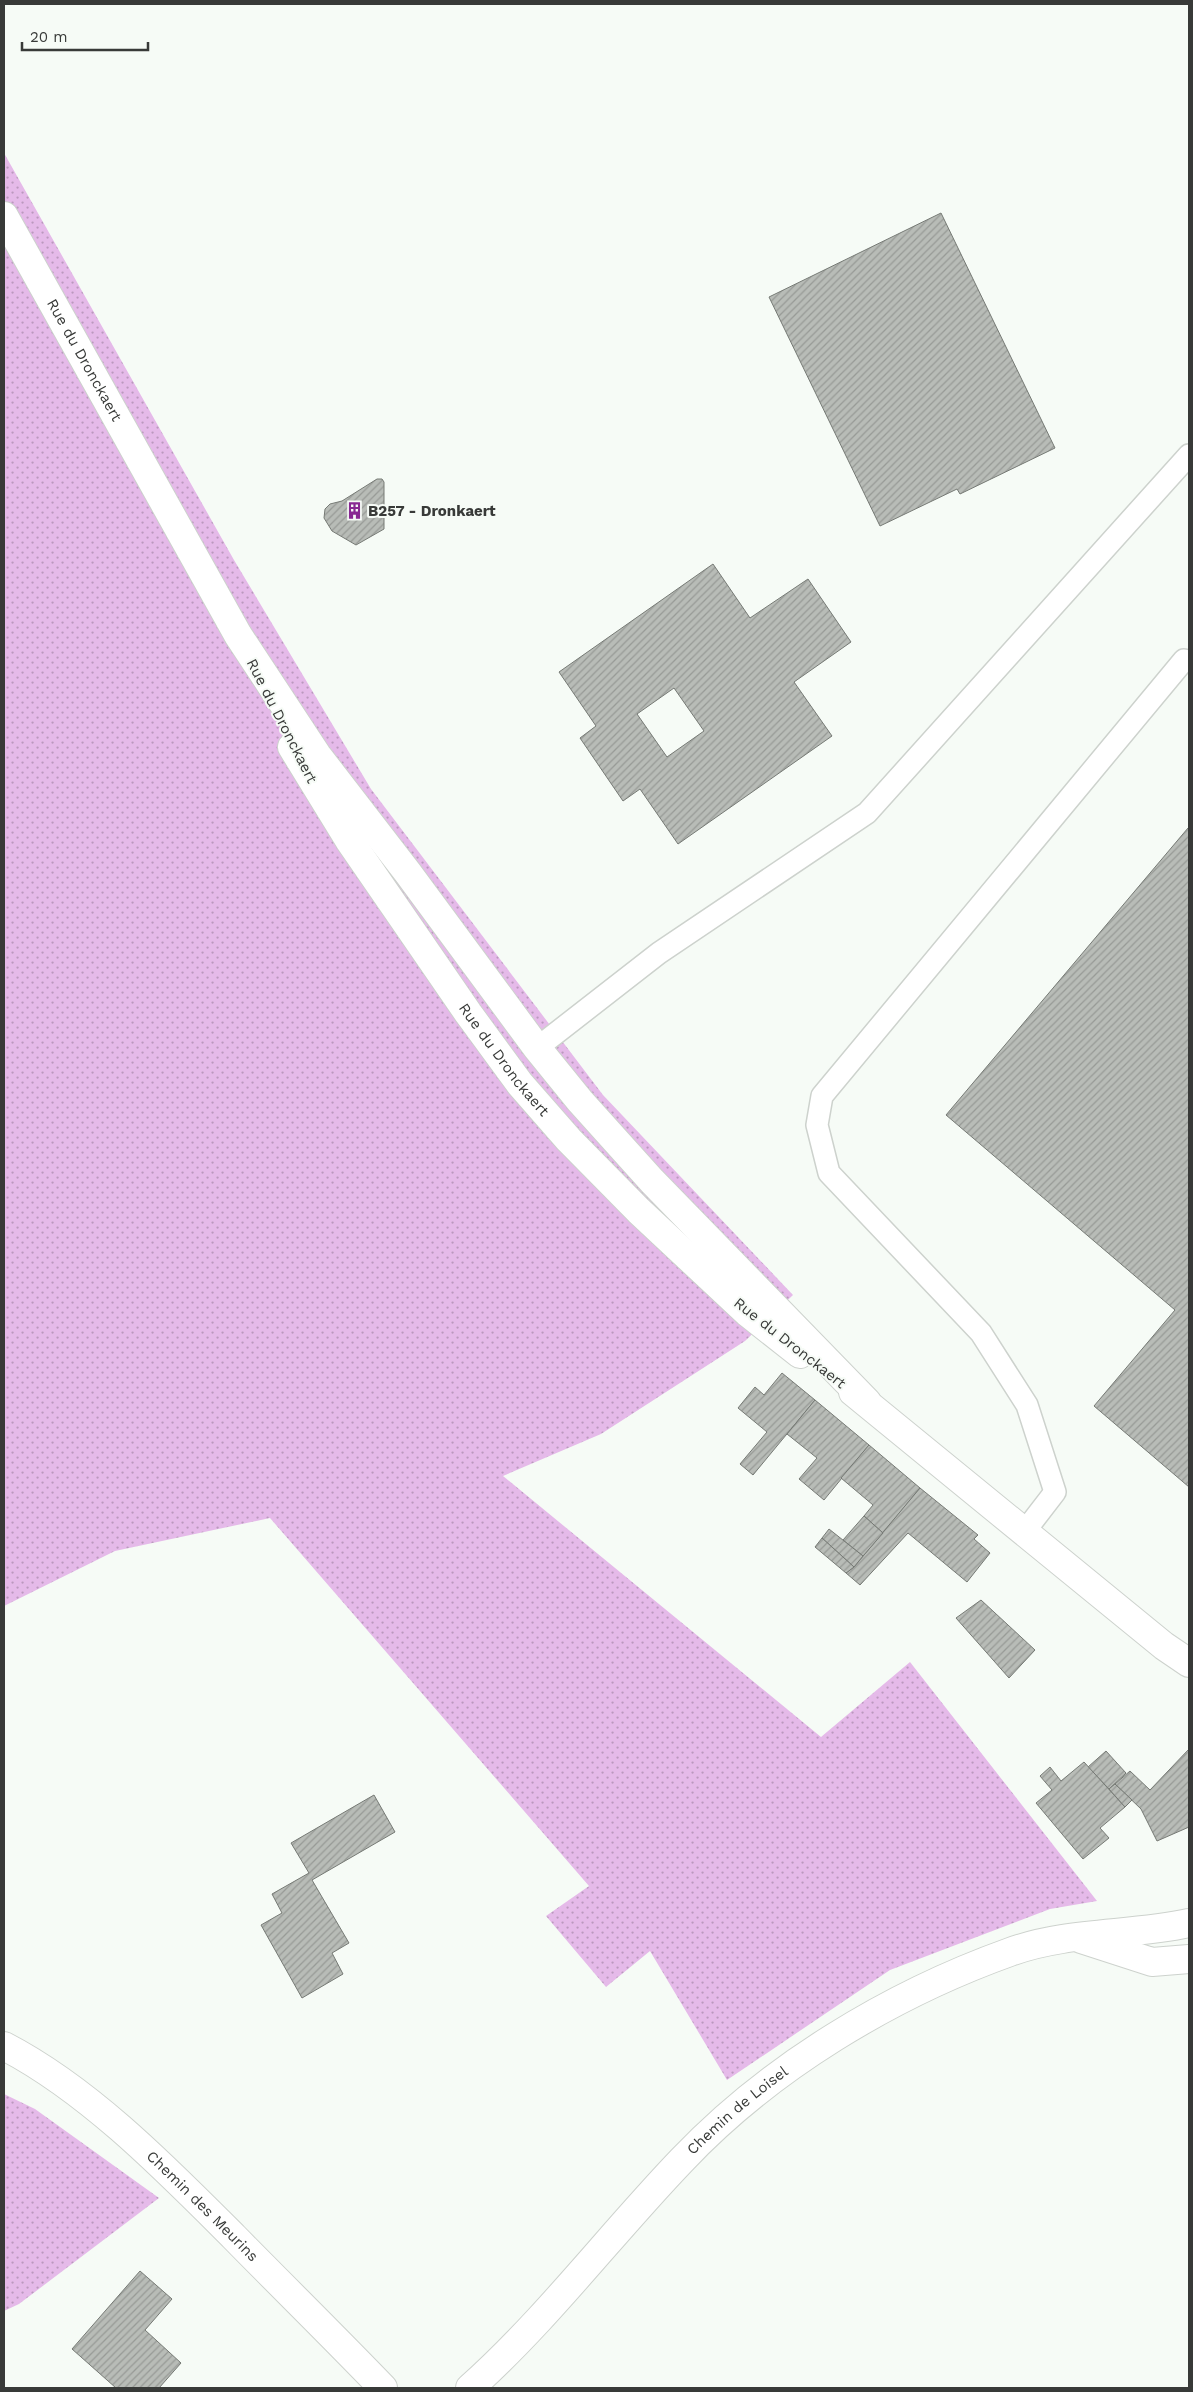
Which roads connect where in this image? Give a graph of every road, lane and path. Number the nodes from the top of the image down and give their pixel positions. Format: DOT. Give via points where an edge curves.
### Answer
graph roads {
  1 [pos="4,216"];
  2 [pos="1189,456"];
  3 [pos="238,635"];
  4 [pos="1189,661"];
  5 [pos="537,1048"];
  6 [pos="867,1402"];
  7 [pos="1025,1531"];
  8 [pos="1164,1646"];
  9 [pos="1189,1663"];
  10 [pos="1189,1674"];
  11 [pos="1189,1923"];
  12 [pos="1078,1938"];
  13 [pos="1189,1959"];
  14 [pos="4,2046"];
  15 [pos="383,2388"];
  16 [pos="470,2388"];
  1 -- 3 [label="main road, Rue du Dronckaert"];
  2 -- 5 [label="lane" via="866,813 659,953"];
  3 -- 5 [label="main road, Rue du Dronckaert" via="317,755"];
  3 -- 6 [label="main road, Rue du Dronckaert" via="292,746 349,840 520,1084 600,1172 730,1296 780,1339"];
  4 -- 7 [label="lane" via="1184,660 822,1096 816,1125 829,1173 981,1333 1027,1405 1055,1492"];
  5 -- 6 [label="main road, Rue du Dronckaert" via="652,1181"];
  6 -- 7 [label="main road, Rue du Dronckaert"];
  7 -- 8 [label="main road, Rue du Dronckaert"];
  8 -- 9 [label="main road"];
  8 -- 10 [label="main road"];
  11 -- 12 [label="main road, Chemin de Loisel"];
  12 -- 13 [label="main road, Chemin de Loisel" via="1152,1962"];
  12 -- 16 [label="main road, Chemin de Loisel" via="1038,1944 978,1964 870,2017 790,2066 731,2112 682,2160 530,2329"];
  14 -- 15 [label="main road, Chemin des Meurins" via="79,2097 144,2150"];
}
